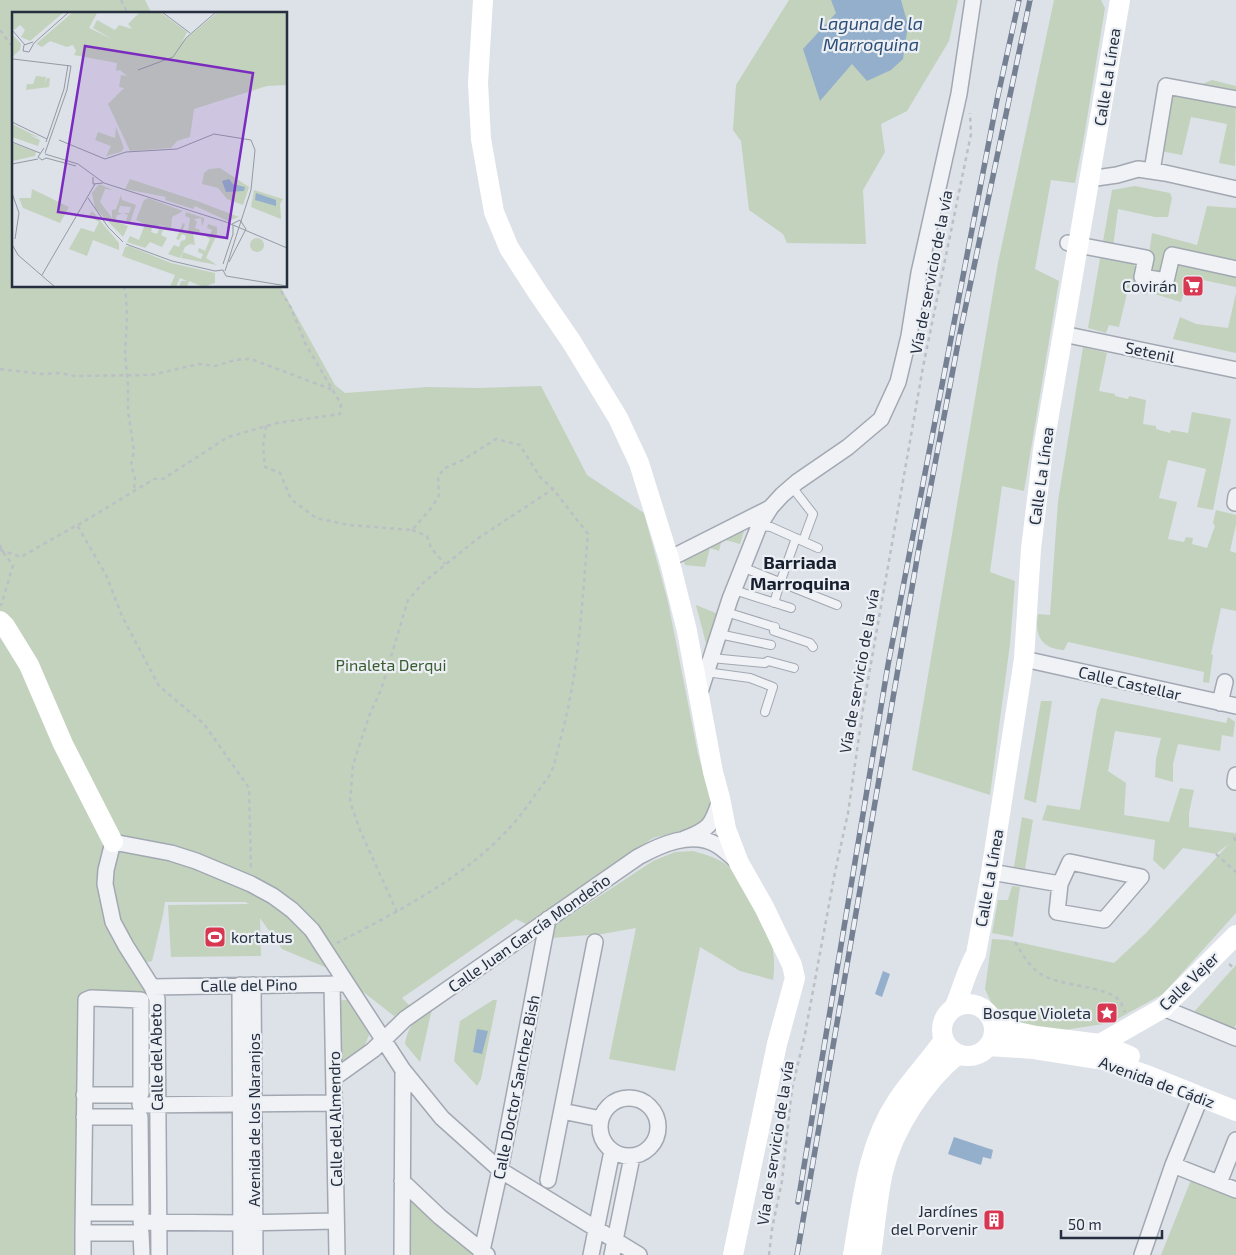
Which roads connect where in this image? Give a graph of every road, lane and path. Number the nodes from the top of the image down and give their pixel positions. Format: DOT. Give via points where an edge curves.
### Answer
graph roads {
  1 [pos="121,0"];
  2 [pos="483,0"];
  3 [pos="973,0"];
  4 [pos="1120,0"];
  5 [pos="127,12"];
  6 [pos="0,30"];
  7 [pos="12,46"];
  8 [pos="959,94"];
  9 [pos="1236,99"];
  10 [pos="1152,171"];
  11 [pos="1089,179"];
  12 [pos="1236,189"];
  13 [pos="1073,244"];
  14 [pos="1236,269"];
  15 [pos="124,288"];
  16 [pos="279,288"];
  17 [pos="1063,334"];
  18 [pos="0,369"];
  19 [pos="1236,370"];
  20 [pos="127,375"];
  21 [pos="334,391"];
  22 [pos="266,426"];
  23 [pos="792,487"];
  24 [pos="134,490"];
  25 [pos="553,490"];
  26 [pos="771,507"];
  27 [pos="77,526"];
  28 [pos="759,526"];
  29 [pos="412,530"];
  30 [pos="799,539"];
  31 [pos="0,545"];
  32 [pos="818,548"];
  33 [pos="1,550"];
  34 [pos="669,559"];
  35 [pos="445,564"];
  36 [pos="742,567"];
  37 [pos="780,583"];
  38 [pos="734,590"];
  39 [pos="774,602"];
  40 [pos="837,605"];
  41 [pos="791,608"];
  42 [pos="0,610"];
  43 [pos="726,612"];
  44 [pos="0,621"];
  45 [pos="719,634"];
  46 [pos="771,645"];
  47 [pos="813,647"];
  48 [pos="1024,659"];
  49 [pos="709,665"];
  50 [pos="794,668"];
  51 [pos="1225,682"];
  52 [pos="698,697"];
  53 [pos="1220,702"];
  54 [pos="1236,706"];
  55 [pos="765,712"];
  56 [pos="720,798"];
  57 [pos="706,827"];
  58 [pos="721,836"];
  59 [pos="1234,837"];
  60 [pos="683,839"];
  61 [pos="113,842"];
  62 [pos="1236,844"];
  63 [pos="1216,854"];
  64 [pos="991,872"];
  65 [pos="1236,872"];
  66 [pos="251,884"];
  67 [pos="1060,884"];
  68 [pos="397,912"];
  69 [pos="548,920"];
  70 [pos="1236,935"];
  71 [pos="595,942"];
  72 [pos="1015,942"];
  73 [pos="334,945"];
  74 [pos="976,954"];
  75 [pos="339,984"];
  76 [pos="246,985"];
  77 [pos="152,987"];
  78 [pos="954,1008"];
  79 [pos="1163,1008"];
  80 [pos="988,1016"];
  81 [pos="1130,1026"];
  82 [pos="1236,1038"];
  83 [pos="384,1040"];
  84 [pos="988,1046"];
  85 [pos="951,1047"];
  86 [pos="1102,1052"];
  87 [pos="404,1070"];
  88 [pos="334,1078"];
  89 [pos="84,1095"];
  90 [pos="1200,1096"];
  91 [pos="1236,1098"];
  92 [pos="334,1103"];
  93 [pos="157,1104"];
  94 [pos="248,1104"];
  95 [pos="140,1105"];
  96 [pos="562,1111"];
  97 [pos="1236,1111"];
  98 [pos="84,1116"];
  99 [pos="601,1119"];
  100 [pos="1236,1140"];
  101 [pos="612,1151"];
  102 [pos="632,1157"];
  103 [pos="1173,1165"];
  104 [pos="500,1170"];
  105 [pos="548,1180"];
  106 [pos="402,1181"];
  107 [pos="1219,1183"];
  108 [pos="1236,1190"];
  109 [pos="84,1213"];
  110 [pos="336,1221"];
  111 [pos="141,1223"];
  112 [pos="159,1223"];
  113 [pos="247,1223"];
  114 [pos="596,1229"];
  115 [pos="83,1233"];
  116 [pos="613,1247"];
  117 [pos="484,1254"];
  118 [pos="83,1255"];
  119 [pos="142,1255"];
  120 [pos="159,1255"];
  121 [pos="241,1255"];
  122 [pos="255,1255"];
  123 [pos="337,1255"];
  124 [pos="402,1255"];
  125 [pos="591,1255"];
  126 [pos="640,1255"];
  127 [pos="733,1255"];
  128 [pos="769,1255"];
  129 [pos="853,1255"];
  130 [pos="871,1255"];
  131 [pos="1142,1255"];
  1 -- 5 [label="path"];
  2 -- 34 [label="street" via="478,83 480,130 494,212 509,248 618,418 639,463"];
  3 -- 8 [label="street"];
  4 -- 11 [label="street, Calle La Línea"];
  6 -- 7 [label="path"];
  8 -- 23 [label="street" via="898,382 881,419"];
  8 -- 128 [label="path, Vía de servicio de la vía" via="970,114 970,134 920,386 861,717 848,813 792,1089 782,1181"];
  9 -- 10 [label="street" via="1166,86"];
  10 -- 11 [label="street" via="1138,169"];
  10 -- 12 [label="street"];
  11 -- 13 [label="street, Calle La Línea"];
  13 -- 14 [label="street" via="1146,258 1142,277 1166,281 1172,255"];
  13 -- 17 [label="street, Calle La Línea"];
  15 -- 20 [label="path"];
  16 -- 21 [label="path" via="306,345"];
  17 -- 19 [label="street, Setenil"];
  17 -- 48 [label="street, Calle La Línea" via="1037,496"];
  18 -- 20 [label="path" via="74,376"];
  20 -- 21 [label="path" via="151,375 199,364 215,366 235,360 251,360"];
  20 -- 24 [label="path" via="134,451 131,465 136,478"];
  21 -- 22 [label="path" via="341,404 340,414"];
  22 -- 24 [label="path" via="228,437 163,479 154,479"];
  22 -- 29 [label="path" via="263,446 265,467 280,473 291,499 316,518 349,525"];
  23 -- 26 [label="street"];
  23 -- 30 [label="lane" via="813,514"];
  24 -- 27 [label="path"];
  25 -- 29 [label="path" via="540,477 520,445 496,439 463,460 443,468 438,479 439,495"];
  25 -- 35 [label="path" via="476,539"];
  25 -- 68 [label="path" via="588,534 568,712 552,771 526,810 486,850 452,879"];
  26 -- 28 [label="street"];
  26 -- 34 [label="street"];
  27 -- 33 [label="path" via="21,558"];
  27 -- 66 [label="path" via="106,575 122,616 159,686 204,724 249,788"];
  28 -- 30 [label="lane" via="771,527"];
  28 -- 36 [label="street"];
  29 -- 35 [label="path" via="427,536 431,548"];
  30 -- 32 [label="lane"];
  30 -- 37 [label="lane"];
  31 -- 33 [label="path"];
  33 -- 42 [label="path" via="13,565"];
  34 -- 52 [label="street" via="687,631"];
  35 -- 68 [label="path" via="408,600 381,690 353,765 350,802"];
  36 -- 37 [label="lane"];
  36 -- 38 [label="street"];
  37 -- 39 [label="lane"];
  37 -- 40 [label="lane"];
  38 -- 39 [label="lane"];
  38 -- 43 [label="street"];
  39 -- 41 [label="lane"];
  43 -- 45 [label="street"];
  43 -- 47 [label="lane" via="771,626 774,631"];
  44 -- 61 [label="street" via="29,665 63,744"];
  45 -- 46 [label="lane"];
  45 -- 49 [label="street"];
  48 -- 53 [label="street, Calle Castellar"];
  48 -- 64 [label="street, Calle La Línea"];
  49 -- 50 [label="lane" via="768,661"];
  49 -- 52 [label="street"];
  49 -- 55 [label="lane" via="774,687"];
  51 -- 53 [label="street"];
  52 -- 56 [label="street"];
  53 -- 54 [label="street, Calle Castellar"];
  56 -- 57 [label="street" via="713,822"];
  56 -- 58 [label="street"];
  57 -- 58 [label="street" via="718,827"];
  57 -- 60 [label="street"];
  58 -- 60 [label="street, Calle Juan García Mondeño"];
  58 -- 127 [label="street" via="764,907 795,978 777,1044"];
  59 -- 62 [label="path"];
  60 -- 69 [label="street, Calle Juan García Mondeño" via="638,857"];
  61 -- 66 [label="street" via="171,853"];
  61 -- 77 [label="street, Calle del Abeto" via="105,884 113,922"];
  63 -- 65 [label="path"];
  64 -- 67 [label="street"];
  64 -- 74 [label="street, Calle La Línea"];
  66 -- 75 [label="street" via="292,910 312,930"];
  67 -- 67 [label="street" via="1057,912 1104,920 1141,877 1070,862"];
  68 -- 73 [label="path"];
  69 -- 83 [label="street, Calle Juan García Mondeño" via="406,1019"];
  69 -- 104 [label="street, Calle Doctor Sanchez Bish"];
  70 -- 79 [label="street, Calle Vejer"];
  71 -- 96 [label="street"];
  72 -- 81 [label="path" via="1030,966 1040,974 1105,992 1120,1000"];
  74 -- 78 [label="street, Calle La Línea"];
  74 -- 80 [label="street, Calle La Línea" via="977,991"];
  75 -- 76 [label="street, Calle del Pino"];
  75 -- 83 [label="street"];
  75 -- 88 [label="street, Calle del Almendro"];
  76 -- 77 [label="street, Calle del Pino"];
  76 -- 94 [label="street, Avenida de los Naranjos"];
  77 -- 93 [label="street, Calle del Abeto" via="157,1000"];
  78 -- 80 [label="street" via="968,1004"];
  78 -- 85 [label="street" via="942,1023 942,1032"];
  79 -- 81 [label="street, Calle Vejer"];
  79 -- 82 [label="street"];
  80 -- 84 [label="street" via="994,1031"];
  80 -- 86 [label="street, Avenida de Cádiz" via="1008,1030"];
  81 -- 86 [label="street, Calle Vejer"];
  83 -- 87 [label="street"];
  83 -- 88 [label="street, Calle Juan García Mondeño"];
  84 -- 85 [label="street" via="982,1052 966,1056"];
  84 -- 86 [label="street, Avenida de Cádiz" via="1071,1055"];
  85 -- 129 [label="street" via="896,1102 881,1132 868,1167"];
  85 -- 130 [label="street" via="944,1065 909,1110 895,1138 883,1171"];
  86 -- 90 [label="street, Avenida de Cádiz"];
  86 -- 91 [label="street, Avenida de Cádiz"];
  87 -- 104 [label="street" via="442,1118"];
  87 -- 106 [label="street"];
  88 -- 92 [label="street, Calle del Almendro"];
  89 -- 95 [label="street" via="138,1095"];
  89 -- 95 [label="street" via="86,1000 140,1000"];
  89 -- 98 [label="street"];
  90 -- 97 [label="street, Avenida de Cádiz"];
  90 -- 103 [label="street"];
  92 -- 94 [label="street"];
  92 -- 110 [label="street, Calle del Almendro"];
  93 -- 94 [label="street"];
  93 -- 95 [label="street"];
  93 -- 112 [label="street, Calle del Abeto"];
  94 -- 113 [label="street, Avenida de los Naranjos"];
  95 -- 98 [label="street"];
  95 -- 111 [label="street"];
  96 -- 99 [label="street"];
  96 -- 105 [label="street"];
  98 -- 109 [label="street"];
  99 -- 101 [label="street" via="602,1137"];
  99 -- 102 [label="street" via="612,1103 621,1099 641,1100 649,1106 657,1118 655,1142 649,1149"];
  100 -- 107 [label="street"];
  101 -- 102 [label="street"];
  101 -- 114 [label="street"];
  102 -- 116 [label="street"];
  103 -- 107 [label="street"];
  103 -- 131 [label="street"];
  104 -- 114 [label="street"];
  104 -- 117 [label="street, Calle Doctor Sanchez Bish"];
  106 -- 117 [label="street"];
  106 -- 124 [label="street"];
  107 -- 108 [label="street"];
  109 -- 111 [label="street"];
  109 -- 115 [label="street"];
  110 -- 113 [label="street"];
  110 -- 123 [label="street, Calle del Almendro"];
  111 -- 112 [label="street"];
  111 -- 115 [label="street"];
  111 -- 119 [label="street"];
  112 -- 113 [label="street"];
  112 -- 120 [label="street, Calle del Abeto"];
  113 -- 121 [label="street, Avenida de los Naranjos"];
  113 -- 122 [label="street, Avenida de los Naranjos"];
  114 -- 116 [label="street"];
  114 -- 125 [label="street"];
  115 -- 118 [label="street"];
  116 -- 126 [label="street"];
}
